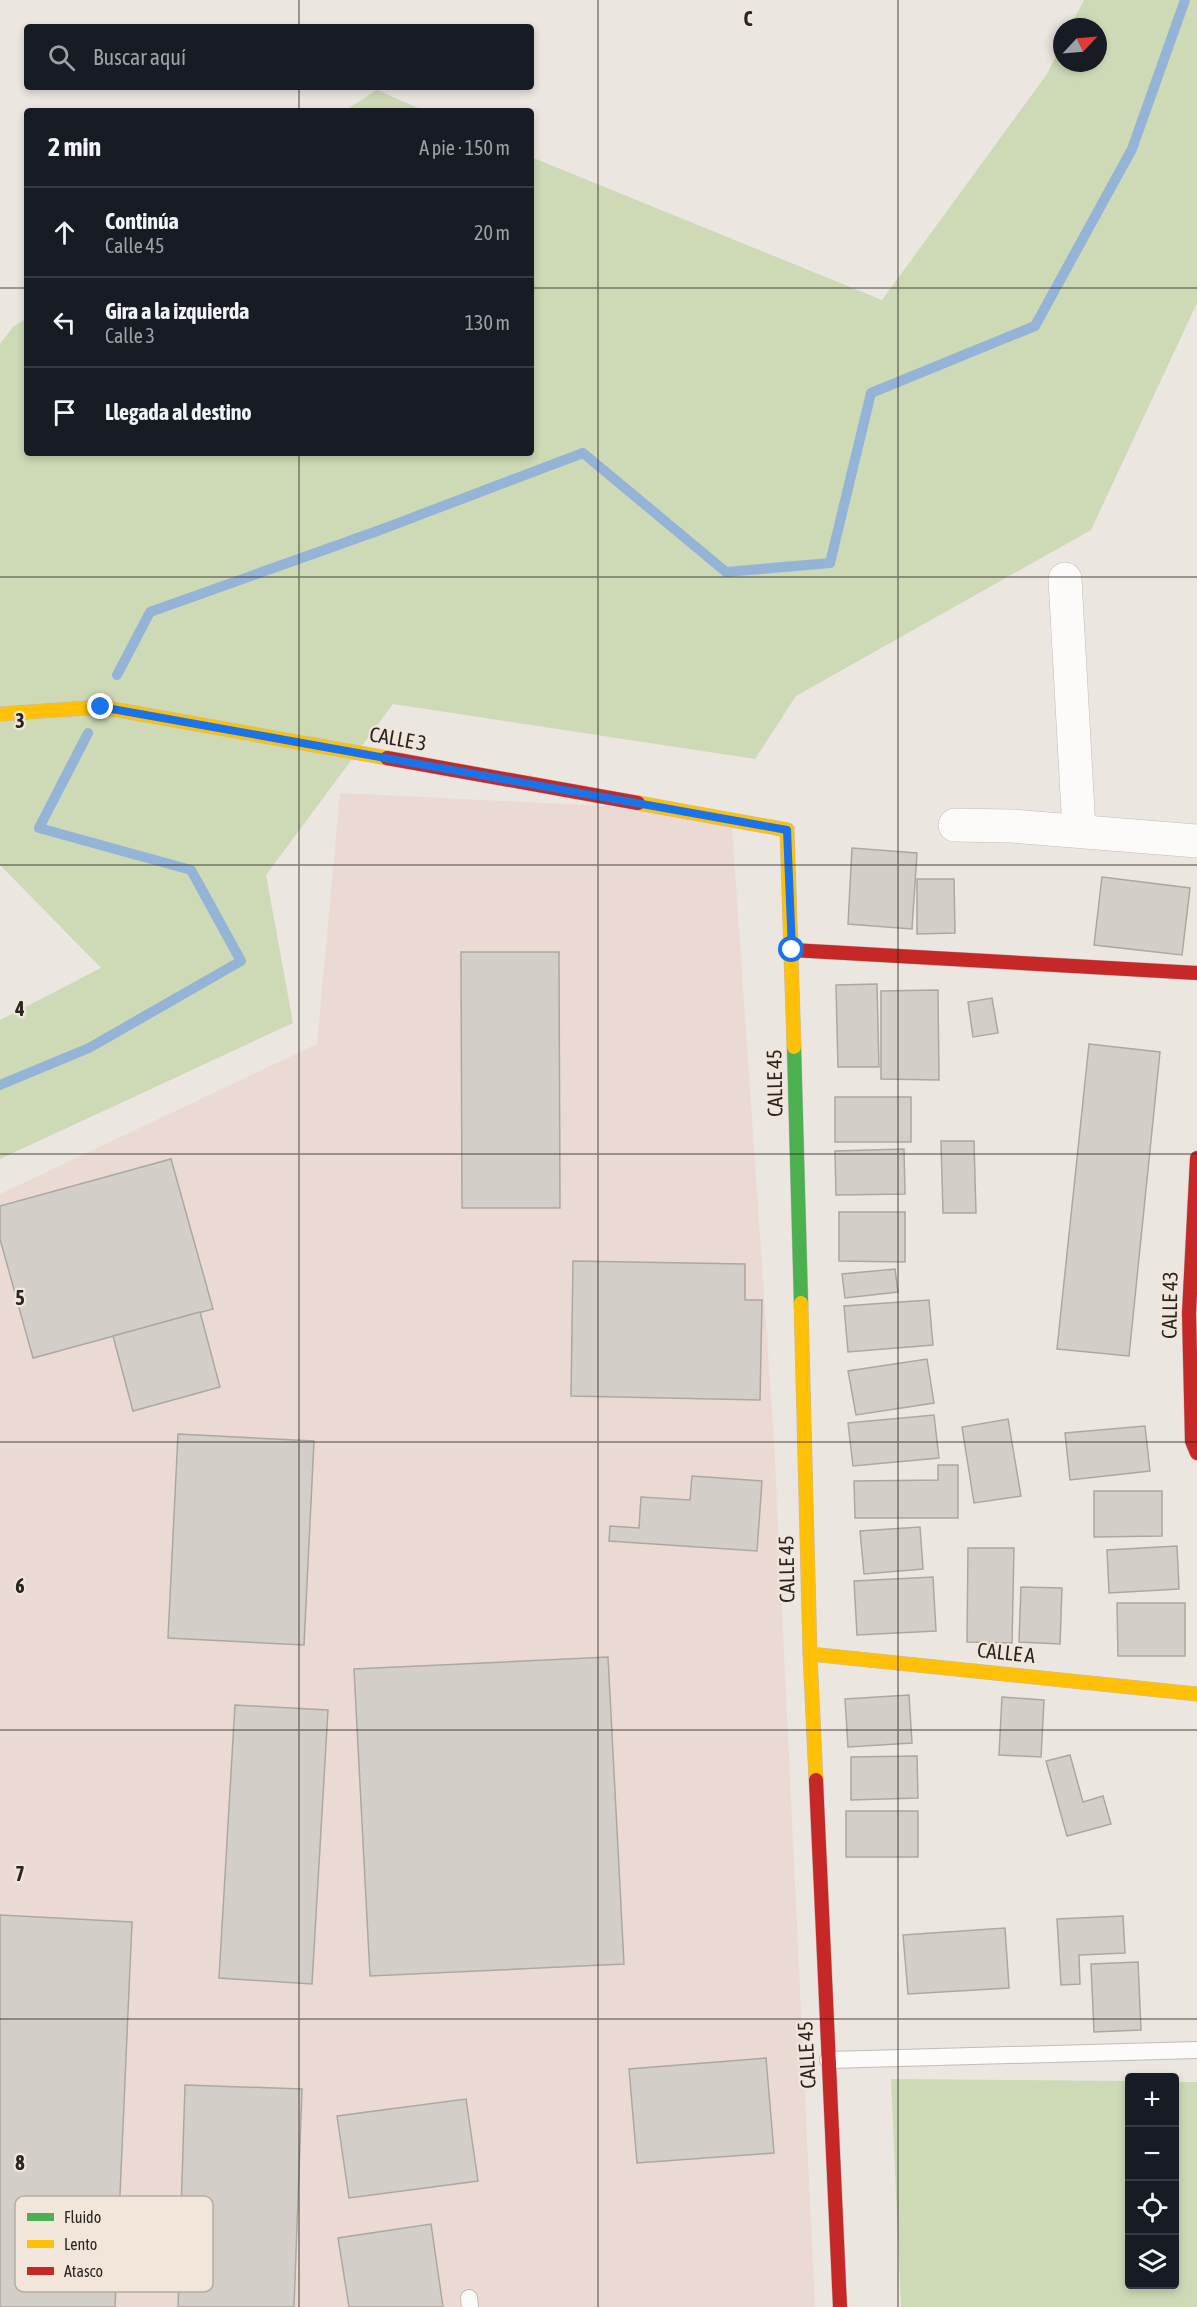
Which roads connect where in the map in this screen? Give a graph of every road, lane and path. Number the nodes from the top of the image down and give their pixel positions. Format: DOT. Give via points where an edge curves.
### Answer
graph roads {
  1 [pos="1065,579"];
  2 [pos="0,714"];
  3 [pos="955,825"];
  4 [pos="787,830"];
  5 [pos="1079,830"];
  6 [pos="1197,840"];
  7 [pos="792,950"];
  8 [pos="1197,973"];
  9 [pos="1197,1158"];
  10 [pos="1197,1453"];
  11 [pos="810,1654"];
  12 [pos="1197,1694"];
  13 [pos="1197,2050"];
  14 [pos="828,2060"];
  15 [pos="840,2307"];
  1 -- 5 [label="street"];
  2 -- 4 [label="street, CALLE 3" via="101,707"];
  3 -- 5 [label="street"];
  4 -- 7 [label="street, CALLE 45"];
  5 -- 6 [label="street"];
  7 -- 8 [label="street"];
  7 -- 11 [label="street, CALLE 45"];
  9 -- 10 [label="street, CALLE 43" via="1189,1313 1192,1441"];
  11 -- 12 [label="street, CALLE A"];
  11 -- 14 [label="street, CALLE 45"];
  13 -- 14 [label="lane"];
  14 -- 15 [label="street, CALLE 45"];
}
